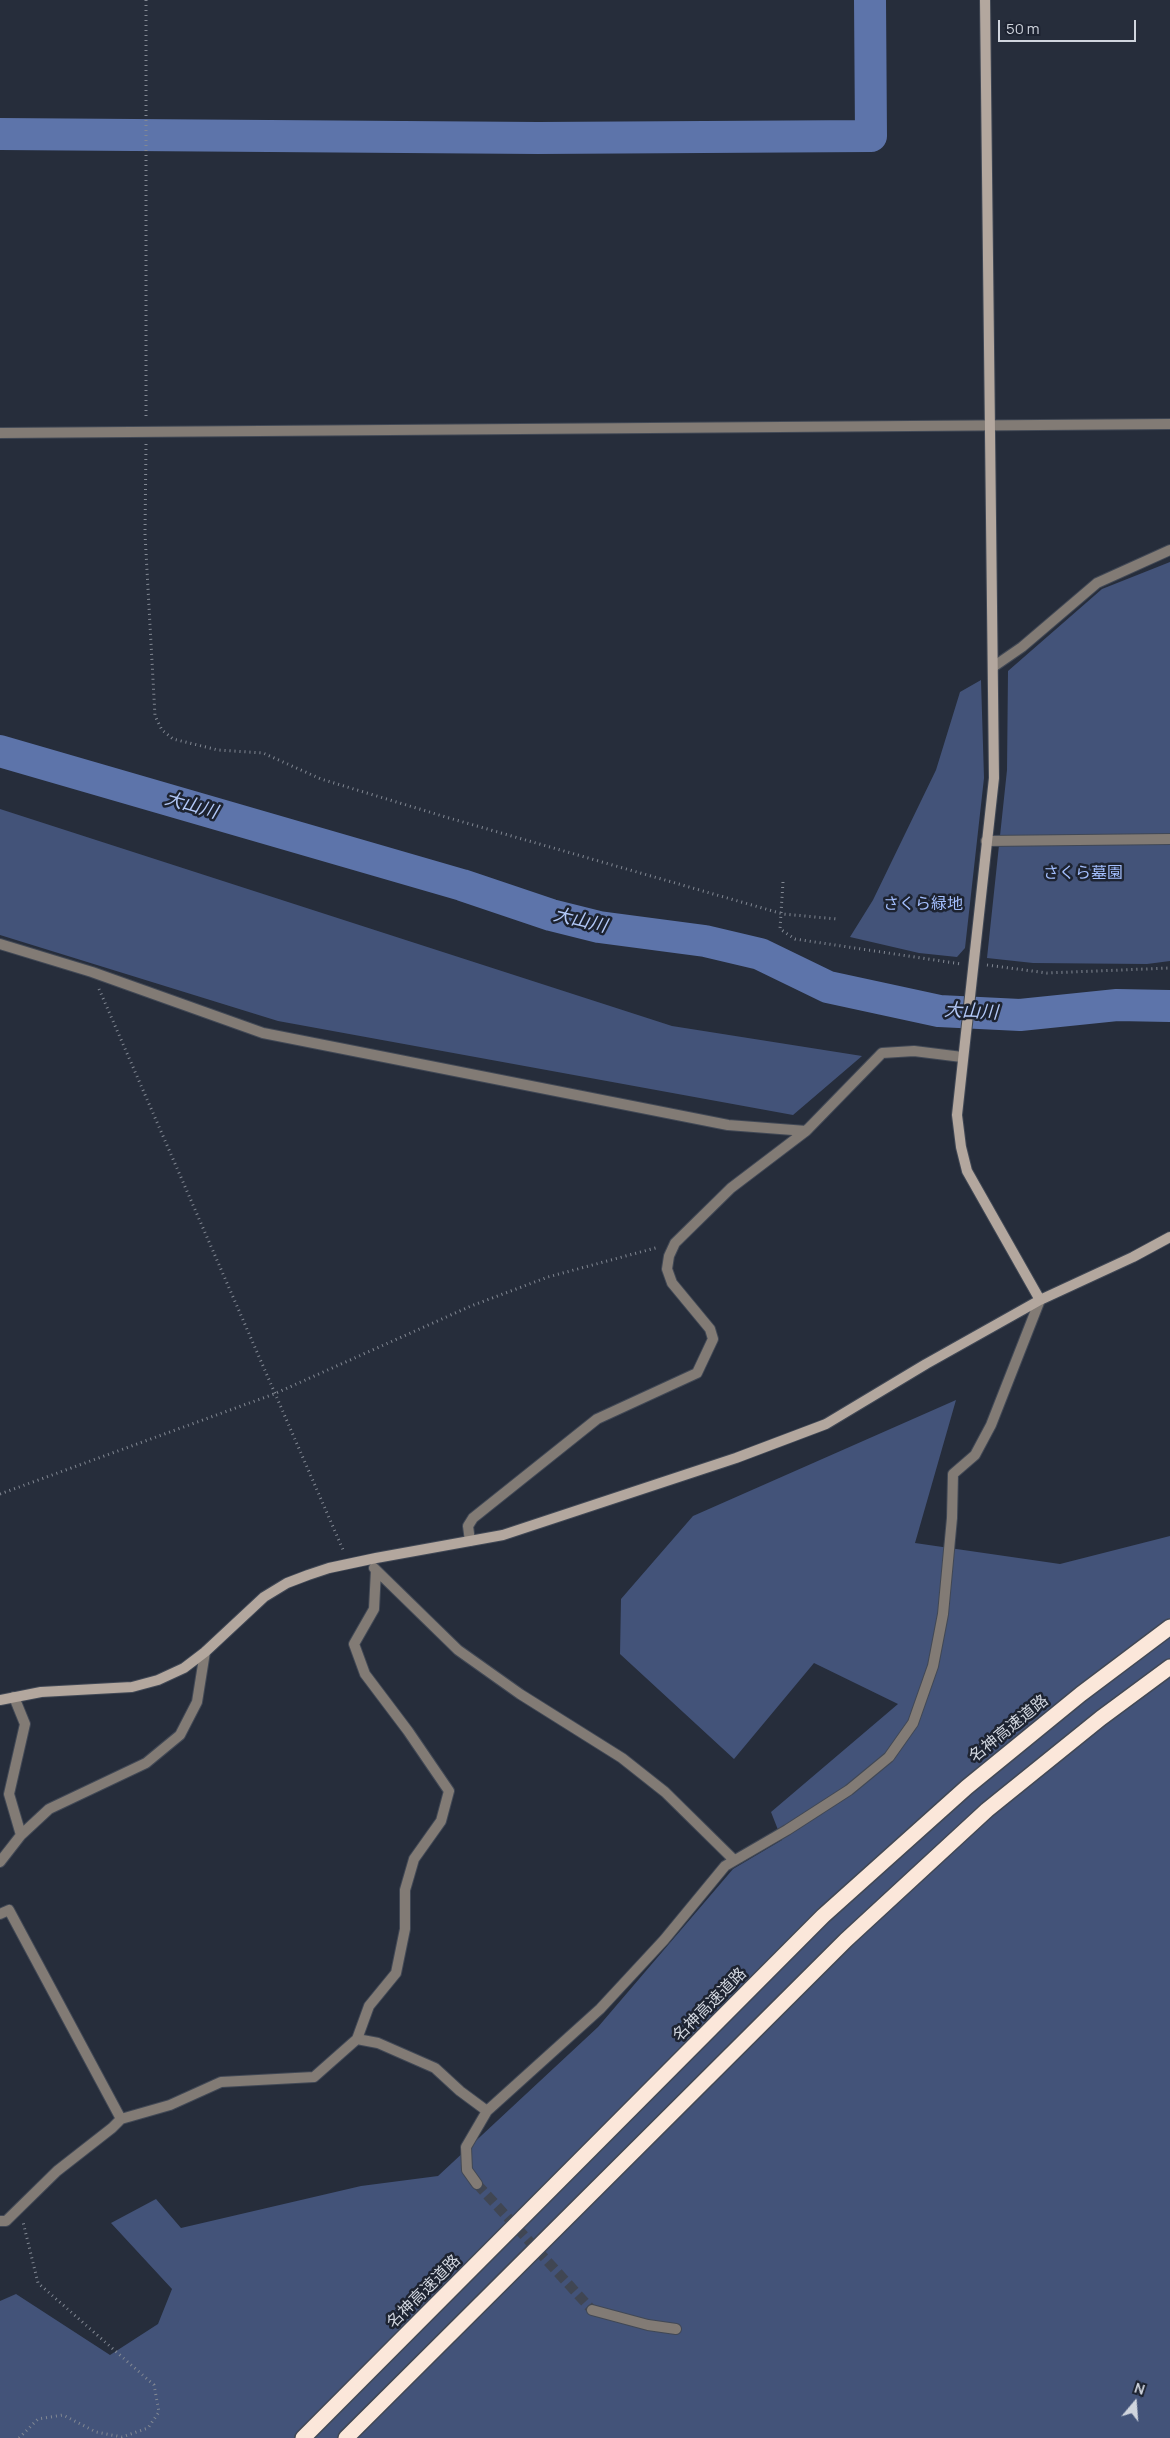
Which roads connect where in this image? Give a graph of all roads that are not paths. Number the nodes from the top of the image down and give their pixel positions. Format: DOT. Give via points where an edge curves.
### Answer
graph roads {
  1 [pos="985,0"];
  2 [pos="1170,424"];
  3 [pos="990,426"];
  4 [pos="0,433"];
  5 [pos="1170,550"];
  6 [pos="993,667"];
  7 [pos="1170,839"];
  8 [pos="986,841"];
  9 [pos="0,944"];
  10 [pos="962,1055"];
  11 [pos="806,1131"];
  12 [pos="1170,1237"];
  13 [pos="1040,1300"];
  14 [pos="470,1541"];
  15 [pos="366,1560"];
  16 [pos="376,1570"];
  17 [pos="1170,1627"];
  18 [pos="205,1652"];
  19 [pos="1170,1668"];
  20 [pos="14,1697"];
  21 [pos="0,1700"];
  22 [pos="21,1835"];
  23 [pos="733,1859"];
  24 [pos="0,1862"];
  25 [pos="0,1914"];
  26 [pos="358,2039"];
  27 [pos="487,2111"];
  28 [pos="121,2119"];
  29 [pos="477,2184"];
  30 [pos="0,2221"];
  31 [pos="592,2310"];
  32 [pos="676,2329"];
  33 [pos="303,2438"];
  34 [pos="346,2438"];
  1 -- 3 [label="street"];
  2 -- 3 [label="street"];
  3 -- 4 [label="street"];
  3 -- 6 [label="street"];
  5 -- 6 [label="street" via="1096,582 1022,647"];
  6 -- 8 [label="street" via="994,778"];
  7 -- 8 [label="street"];
  8 -- 10 [label="street"];
  9 -- 11 [label="street" via="92,972 263,1033 728,1125"];
  10 -- 11 [label="street" via="914,1051 882,1053"];
  10 -- 13 [label="street" via="957,1115 968,1170"];
  11 -- 14 [label="street" via="731,1188 675,1243 669,1256 667,1269 672,1282 710,1329 714,1339 697,1373 597,1419 473,1518 468,1526"];
  12 -- 13 [label="street"];
  13 -- 14 [label="street" via="826,1424 616,1498 503,1535"];
  13 -- 23 [label="street" via="990,1425 975,1455 953,1474 943,1614 933,1666 913,1724 889,1757 849,1790 788,1830"];
  14 -- 15 [label="street"];
  15 -- 16 [label="street"];
  15 -- 18 [label="street" via="301,1578 264,1597"];
  16 -- 23 [label="street" via="458,1650 520,1694 622,1758 666,1792"];
  16 -- 26 [label="street" via="374,1609 354,1644 364,1674 449,1790 441,1821 411,1867 405,1890 405,1929 396,1973 370,2006"];
  17 -- 33 [label="highway, 名神高速道路" via="967,1787 823,1916"];
  18 -- 20 [label="street" via="184,1668 132,1687 41,1692"];
  18 -- 22 [label="street" via="197,1702 180,1736 146,1763 49,1810"];
  19 -- 34 [label="highway" via="1101,1718 987,1810 846,1940"];
  20 -- 21 [label="street"];
  20 -- 22 [label="street" via="24,1724 9,1794"];
  22 -- 24 [label="street"];
  23 -- 27 [label="street" via="600,2008"];
  25 -- 28 [label="street" via="9,1910"];
  26 -- 27 [label="street" via="378,2043 435,2068"];
  26 -- 28 [label="street" via="314,2077 221,2082 170,2105"];
  27 -- 29 [label="street" via="466,2147 466,2170"];
  28 -- 30 [label="street" via="57,2171 6,2221"];
  31 -- 32 [label="street"];
}
